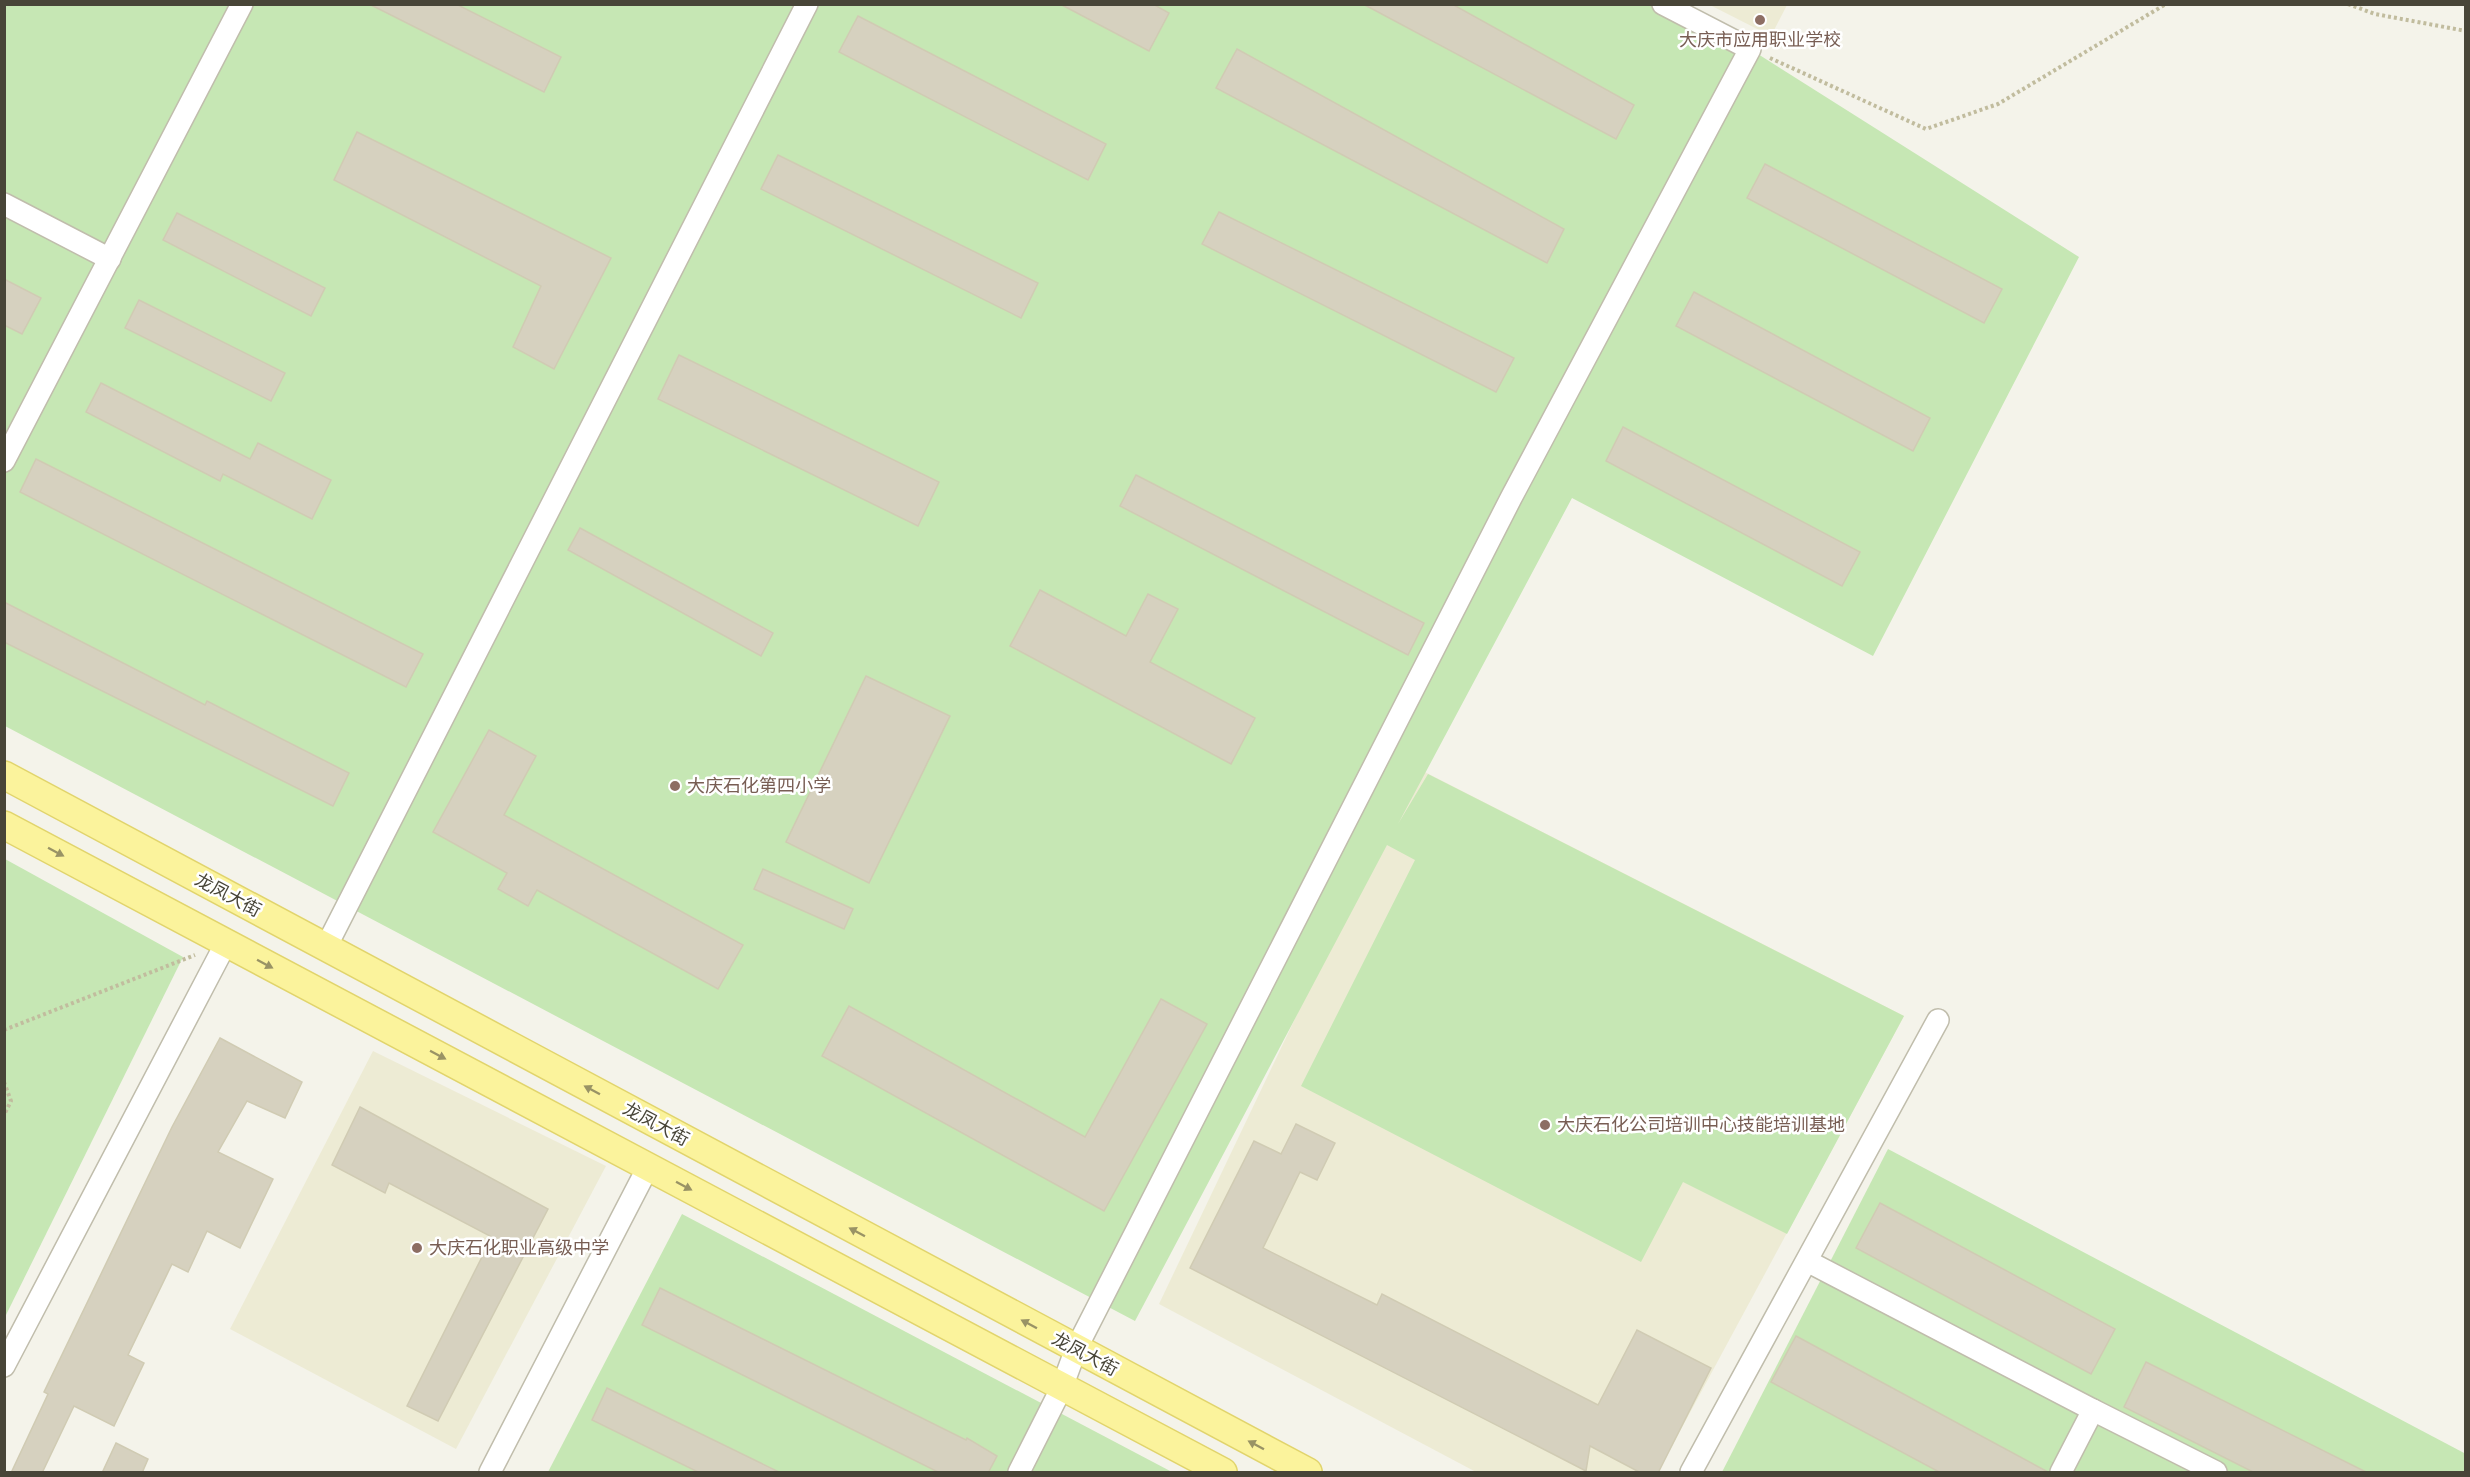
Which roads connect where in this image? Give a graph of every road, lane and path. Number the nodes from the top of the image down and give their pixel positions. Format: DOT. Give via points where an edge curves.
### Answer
graph roads {
  1 [pos="242,4"];
  2 [pos="807,4"];
  3 [pos="1663,4"];
  4 [pos="2166,4"];
  5 [pos="2348,4"];
  6 [pos="2466,31"];
  7 [pos="1750,49"];
  8 [pos="4,204"];
  9 [pos="110,259"];
  10 [pos="4,461"];
  11 [pos="4,775"];
  12 [pos="4,825"];
  13 [pos="226,943"];
  14 [pos="326,947"];
  15 [pos="1938,1020"];
  16 [pos="4,1030"];
  17 [pos="4,1082"];
  18 [pos="4,1115"];
  19 [pos="648,1167"];
  20 [pos="1807,1261"];
  21 [pos="1076,1349"];
  22 [pos="4,1366"];
  23 [pos="1062,1387"];
  24 [pos="2093,1410"];
  25 [pos="490,1473"];
  26 [pos="1019,1473"];
  27 [pos="1223,1473"];
  28 [pos="1308,1473"];
  29 [pos="1691,1473"];
  30 [pos="2061,1473"];
  31 [pos="2216,1473"];
  1 -- 9 [label="street"];
  2 -- 14 [label="street"];
  3 -- 7 [label="street"];
  4 -- 7 [label="path" via="1998,104 1926,129"];
  5 -- 6 [label="path" via="2375,14"];
  7 -- 21 [label="street" via="1511,498"];
  8 -- 9 [label="street"];
  9 -- 10 [label="street"];
  11 -- 14 [label="main road, 龙凤大街"];
  12 -- 13 [label="main road, one-way"];
  13 -- 16 [label="path"];
  13 -- 19 [label="main road, one-way"];
  13 -- 22 [label="street"];
  21 -- 14 [label="main road, 龙凤大街, one-way"];
  15 -- 20 [label="street"];
  17 -- 18 [label="path" via="11,1101"];
  19 -- 23 [label="main road, one-way"];
  19 -- 25 [label="street"];
  20 -- 24 [label="street"];
  20 -- 29 [label="street"];
  21 -- 23 [label="street"];
  28 -- 21 [label="main road, 龙凤大街, one-way"];
  23 -- 26 [label="street"];
  23 -- 27 [label="main road"];
  24 -- 30 [label="street"];
  24 -- 31 [label="street"];
}
